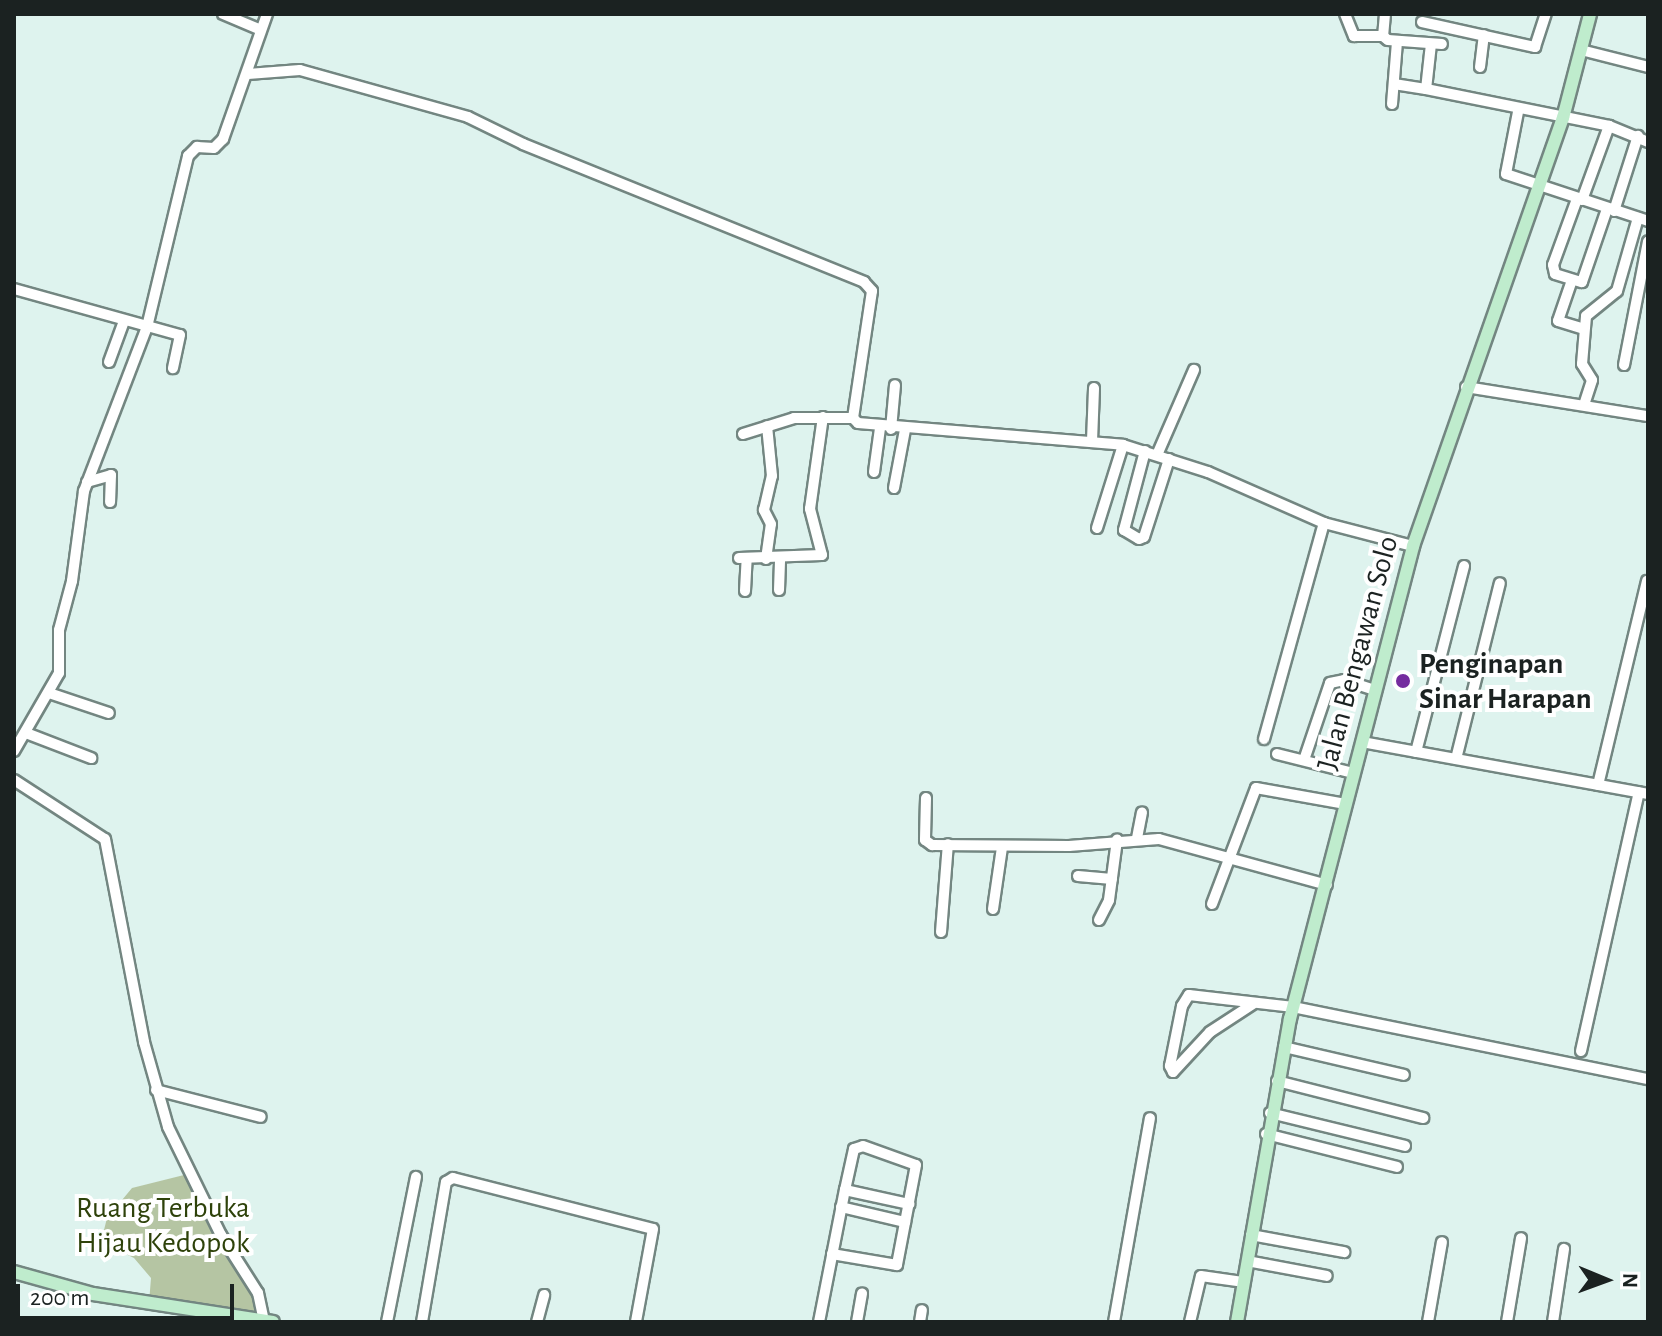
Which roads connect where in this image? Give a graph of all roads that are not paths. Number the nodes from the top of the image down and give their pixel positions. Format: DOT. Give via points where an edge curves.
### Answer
graph roads {
  1 [pos="223,14"];
  2 [pos="267,14"];
  3 [pos="1345,14"];
  4 [pos="1385,14"];
  5 [pos="1546,14"];
  6 [pos="1590,14"];
  7 [pos="1422,22"];
  8 [pos="261,30"];
  9 [pos="1484,35"];
  10 [pos="1383,36"];
  11 [pos="1397,42"];
  12 [pos="1581,50"];
  13 [pos="1480,67"];
  14 [pos="1648,67"];
  15 [pos="248,74"];
  16 [pos="1394,84"];
  17 [pos="1426,89"];
  18 [pos="1392,104"];
  19 [pos="1518,112"];
  20 [pos="1563,118"];
  21 [pos="1609,126"];
  22 [pos="1643,139"];
  23 [pos="1539,186"];
  24 [pos="1580,200"];
  25 [pos="1610,210"];
  26 [pos="1645,219"];
  27 [pos="1648,241"];
  28 [pos="1646,260"];
  29 [pos="1572,280"];
  30 [pos="14,289"];
  31 [pos="1617,291"];
  32 [pos="1641,291"];
  33 [pos="124,321"];
  34 [pos="147,327"];
  35 [pos="1584,329"];
  36 [pos="109,362"];
  37 [pos="1624,365"];
  38 [pos="173,368"];
  39 [pos="1194,370"];
  40 [pos="895,385"];
  41 [pos="1466,387"];
  42 [pos="1094,388"];
  43 [pos="1584,405"];
  44 [pos="1648,416"];
  45 [pos="823,417"];
  46 [pos="853,418"];
  47 [pos="767,426"];
  48 [pos="885,428"];
  49 [pos="905,430"];
  50 [pos="743,434"];
  51 [pos="1092,441"];
  52 [pos="1123,445"];
  53 [pos="1145,451"];
  54 [pos="1157,455"];
  55 [pos="1169,459"];
  56 [pos="874,472"];
  57 [pos="87,482"];
  58 [pos="894,488"];
  59 [pos="110,502"];
  60 [pos="1324,523"];
  61 [pos="1097,528"];
  62 [pos="1413,546"];
  63 [pos="780,557"];
  64 [pos="766,559"];
  65 [pos="1464,566"];
  66 [pos="1647,581"];
  67 [pos="1500,583"];
  68 [pos="779,590"];
  69 [pos="745,591"];
  70 [pos="1375,690"];
  71 [pos="49,693"];
  72 [pos="109,713"];
  73 [pos="26,733"];
  74 [pos="1264,739"];
  75 [pos="1362,742"];
  76 [pos="14,751"];
  77 [pos="1416,752"];
  78 [pos="1277,754"];
  79 [pos="91,758"];
  80 [pos="1456,759"];
  81 [pos="1304,760"];
  82 [pos="1353,773"];
  83 [pos="14,780"];
  84 [pos="1598,785"];
  85 [pos="1643,793"];
  86 [pos="926,798"];
  87 [pos="1346,804"];
  88 [pos="1142,812"];
  89 [pos="1137,838"];
  90 [pos="1117,840"];
  91 [pos="948,844"];
  92 [pos="1002,847"];
  93 [pos="1227,857"];
  94 [pos="1078,876"];
  95 [pos="1112,879"];
  96 [pos="1327,885"];
  97 [pos="1212,904"];
  98 [pos="993,909"];
  99 [pos="1099,920"];
  100 [pos="941,932"];
  101 [pos="1253,1004"];
  102 [pos="1293,1007"];
  103 [pos="1284,1047"];
  104 [pos="1581,1051"];
  105 [pos="1404,1075"];
  106 [pos="1648,1079"];
  107 [pos="1277,1081"];
  108 [pos="156,1090"];
  109 [pos="1270,1113"];
  110 [pos="261,1117"];
  111 [pos="1150,1118"];
  112 [pos="1423,1118"];
  113 [pos="1266,1134"];
  114 [pos="1405,1146"];
  115 [pos="1397,1167"];
  116 [pos="416,1177"];
  117 [pos="845,1190"];
  118 [pos="909,1204"];
  119 [pos="841,1207"];
  120 [pos="905,1222"];
  121 [pos="1251,1235"];
  122 [pos="1521,1238"];
  123 [pos="1442,1242"];
  124 [pos="1564,1249"];
  125 [pos="1344,1252"];
  126 [pos="832,1254"];
  127 [pos="1247,1261"];
  128 [pos="14,1272"];
  129 [pos="1327,1276"];
  130 [pos="1243,1282"];
  131 [pos="862,1293"];
  132 [pos="544,1295"];
  133 [pos="207,1318"];
  134 [pos="269,1321"];
  135 [pos="387,1322"];
  136 [pos="422,1322"];
  137 [pos="537,1322"];
  138 [pos="636,1322"];
  139 [pos="819,1322"];
  140 [pos="857,1322"];
  141 [pos="1114,1322"];
  142 [pos="1190,1322"];
  143 [pos="1237,1322"];
  144 [pos="1428,1322"];
  145 [pos="1507,1322"];
  146 [pos="1553,1322"];
  1 -- 8 [label="street"];
  2 -- 8 [label="street"];
  3 -- 10 [label="street" via="1354,36"];
  4 -- 10 [label="street"];
  5 -- 9 [label="street" via="1535,47"];
  6 -- 12 [label="main road, Jalan Bengawan Solo"];
  7 -- 9 [label="street"];
  8 -- 15 [label="street"];
  9 -- 13 [label="street"];
  10 -- 11 [label="street"];
  11 -- 16 [label="street"];
  11 -- 17 [label="street" via="1437,44"];
  12 -- 14 [label="street"];
  12 -- 20 [label="main road, Jalan Bengawan Solo"];
  15 -- 34 [label="street" via="219,145 197,147 188,156"];
  15 -- 46 [label="street" via="300,70 468,117 864,282 872,291"];
  16 -- 17 [label="street"];
  16 -- 18 [label="street"];
  17 -- 19 [label="street"];
  19 -- 20 [label="street"];
  19 -- 23 [label="street" via="1504,171"];
  20 -- 21 [label="street"];
  20 -- 23 [label="main road, Jalan Bengawan Solo"];
  21 -- 22 [label="street"];
  21 -- 24 [label="street"];
  22 -- 25 [label="street"];
  23 -- 24 [label="street"];
  23 -- 41 [label="main road, Jalan Bengawan Solo"];
  24 -- 25 [label="street"];
  24 -- 29 [label="street" via="1552,271"];
  25 -- 26 [label="street"];
  25 -- 29 [label="street" via="1585,277 1582,282"];
  26 -- 31 [label="street"];
  27 -- 28 [label="street"];
  28 -- 32 [label="street"];
  29 -- 35 [label="street" via="1558,321"];
  30 -- 33 [label="street"];
  31 -- 32 [label="street"];
  31 -- 35 [label="street" via="1589,311"];
  32 -- 37 [label="street"];
  33 -- 34 [label="street"];
  33 -- 36 [label="street"];
  34 -- 38 [label="street" via="182,338"];
  34 -- 57 [label="street"];
  35 -- 43 [label="street" via="1582,364 1592,380"];
  39 -- 54 [label="street"];
  40 -- 48 [label="street"];
  41 -- 43 [label="street"];
  41 -- 62 [label="main road, Jalan Bengawan Solo"];
  42 -- 51 [label="street"];
  43 -- 44 [label="street"];
  45 -- 46 [label="street"];
  45 -- 47 [label="street"];
  45 -- 63 [label="street" via="810,509 823,552 813,559"];
  46 -- 48 [label="street"];
  47 -- 50 [label="street"];
  47 -- 64 [label="street" via="772,476 764,510 771,524"];
  48 -- 49 [label="street"];
  48 -- 56 [label="street"];
  49 -- 51 [label="street"];
  49 -- 58 [label="street"];
  51 -- 52 [label="street"];
  52 -- 53 [label="street"];
  52 -- 61 [label="street"];
  53 -- 54 [label="street"];
  53 -- 55 [label="street" via="1124,530 1139,539"];
  54 -- 55 [label="street"];
  55 -- 60 [label="street"];
  57 -- 59 [label="street" via="111,475"];
  57 -- 71 [label="street" via="59,630 62,663"];
  60 -- 62 [label="street"];
  60 -- 74 [label="street"];
  62 -- 70 [label="main road, Jalan Bengawan Solo"];
  63 -- 64 [label="street"];
  63 -- 68 [label="street"];
  64 -- 69 [label="street" via="743,558"];
  65 -- 77 [label="street"];
  66 -- 84 [label="street"];
  67 -- 80 [label="street"];
  70 -- 75 [label="main road, Jalan Bengawan Solo"];
  70 -- 81 [label="street" via="1338,679 1330,683"];
  71 -- 72 [label="street"];
  71 -- 73 [label="street"];
  73 -- 76 [label="street"];
  73 -- 79 [label="street"];
  75 -- 77 [label="street"];
  75 -- 82 [label="main road, Jalan Bengawan Solo"];
  77 -- 80 [label="street"];
  78 -- 81 [label="street"];
  80 -- 84 [label="street"];
  81 -- 82 [label="street"];
  82 -- 87 [label="main road, Jalan Bengawan Solo"];
  83 -- 108 [label="street" via="105,839"];
  84 -- 85 [label="street"];
  85 -- 104 [label="street"];
  86 -- 91 [label="street" via="926,843"];
  87 -- 93 [label="street" via="1259,786"];
  87 -- 96 [label="main road, Jalan Bengawan Solo"];
  88 -- 89 [label="street"];
  89 -- 90 [label="street"];
  89 -- 93 [label="street"];
  90 -- 92 [label="street"];
  90 -- 95 [label="street"];
  91 -- 92 [label="street"];
  91 -- 100 [label="street"];
  92 -- 98 [label="street"];
  93 -- 96 [label="street"];
  93 -- 97 [label="street"];
  94 -- 95 [label="street"];
  95 -- 99 [label="street"];
  96 -- 102 [label="main road, Jalan Bengawan Solo"];
  101 -- 101 [label="street" via="1186,997 1170,1070 1210,1032"];
  101 -- 102 [label="street"];
  102 -- 103 [label="main road, Jalan Bengawan Solo"];
  102 -- 106 [label="street"];
  103 -- 105 [label="street"];
  103 -- 107 [label="main road, Jalan Bengawan Solo"];
  107 -- 109 [label="main road, Jalan Bengawan Solo"];
  107 -- 112 [label="street"];
  108 -- 110 [label="street"];
  108 -- 134 [label="street" via="182,1161"];
  109 -- 113 [label="main road, Jalan Bengawan Solo"];
  109 -- 114 [label="street"];
  111 -- 141 [label="street"];
  113 -- 115 [label="street"];
  113 -- 121 [label="main road, Jalan Bengawan Solo"];
  116 -- 135 [label="street"];
  117 -- 118 [label="street"];
  117 -- 118 [label="street" via="854,1149 863,1146 918,1167"];
  117 -- 119 [label="street"];
  118 -- 120 [label="street"];
  119 -- 120 [label="street"];
  119 -- 126 [label="street"];
  120 -- 126 [label="street" via="897,1265"];
  121 -- 125 [label="street"];
  121 -- 127 [label="main road, Jalan Bengawan Solo"];
  122 -- 145 [label="street"];
  123 -- 144 [label="street"];
  124 -- 146 [label="street"];
  126 -- 139 [label="street"];
  127 -- 129 [label="street"];
  127 -- 130 [label="main road, Jalan Bengawan Solo"];
  128 -- 133 [label="main road"];
  130 -- 142 [label="street" via="1201,1276"];
  130 -- 143 [label="main road, Jalan Bengawan Solo"];
  131 -- 140 [label="street"];
  132 -- 137 [label="street"];
  133 -- 134 [label="main road"];
  136 -- 138 [label="street" via="449,1178 653,1229"];
}
